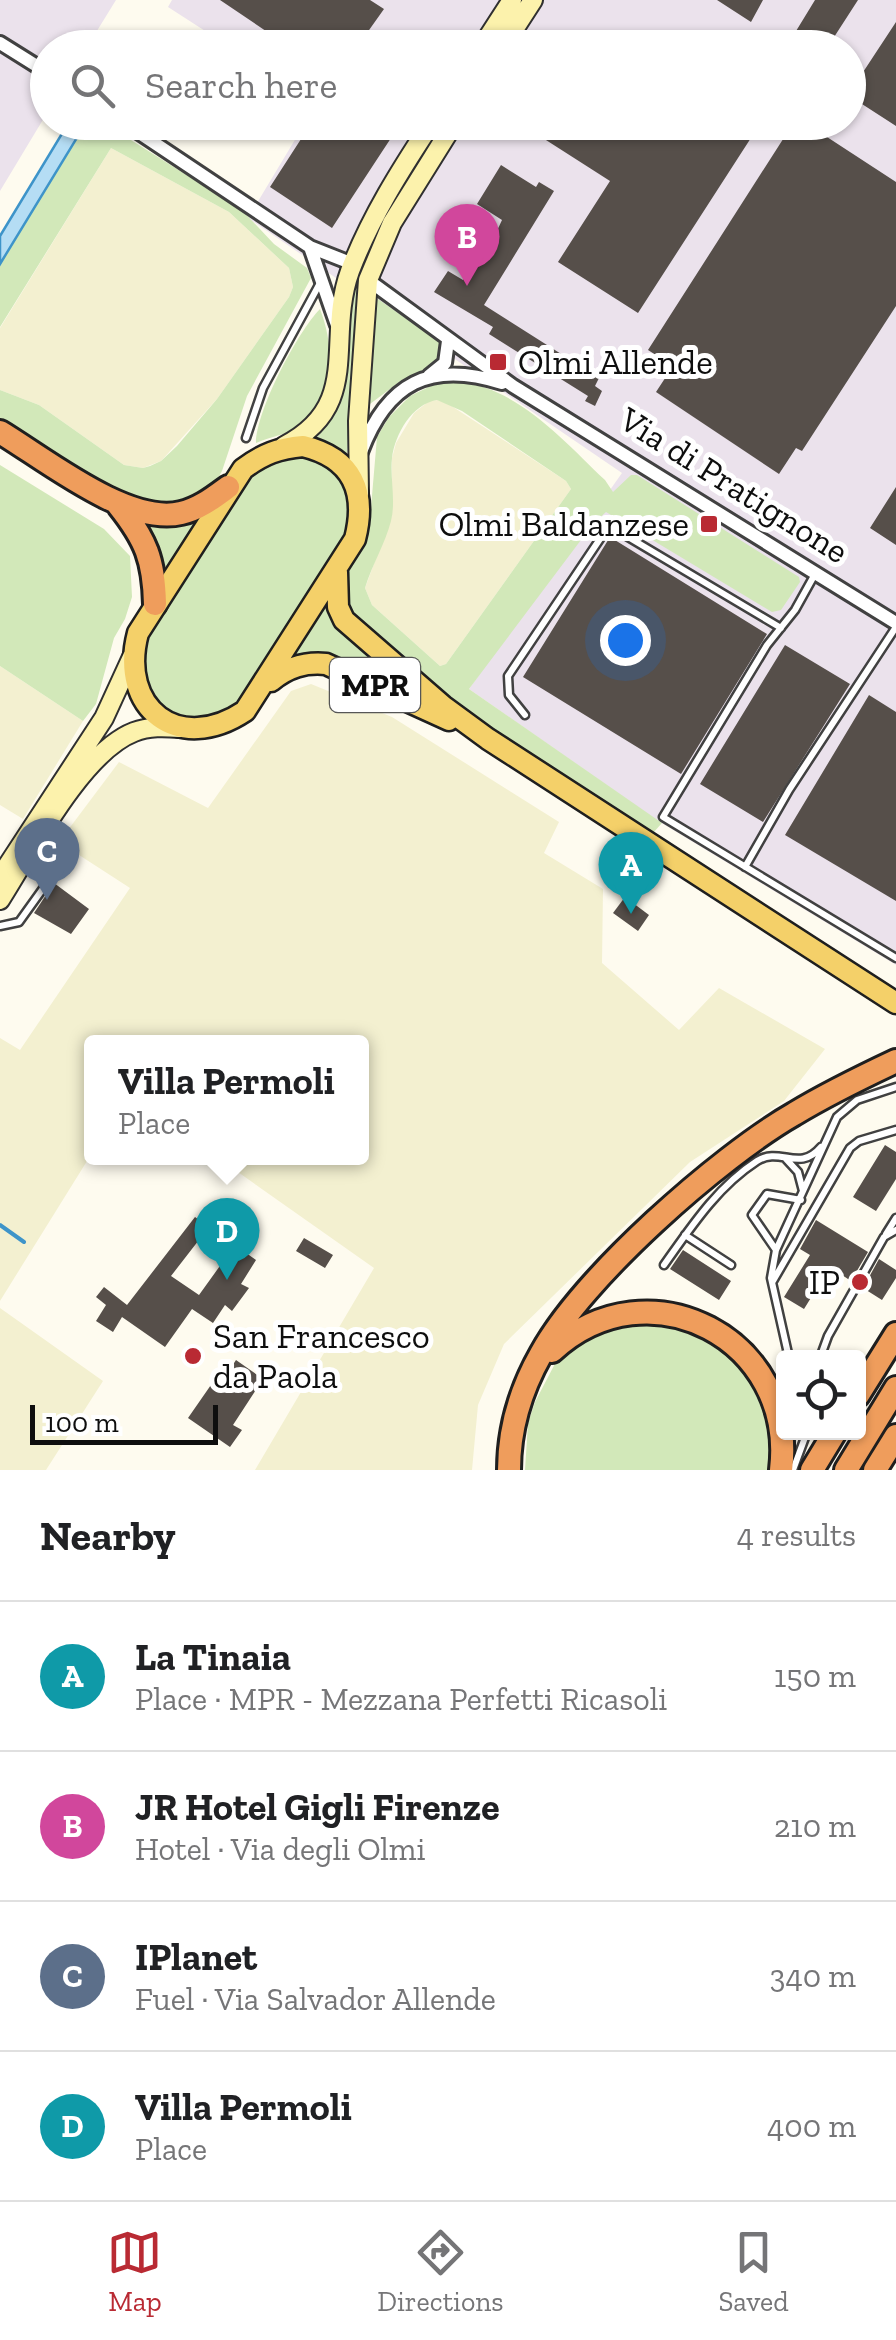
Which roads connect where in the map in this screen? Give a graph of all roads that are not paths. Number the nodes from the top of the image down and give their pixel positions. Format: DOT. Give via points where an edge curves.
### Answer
graph roads {
  1 [pos="512,0"];
  2 [pos="533,0"];
  3 [pos="493,30"];
  4 [pos="514,30"];
  5 [pos="0,43"];
  6 [pos="30,62"];
  7 [pos="150,140"];
  8 [pos="421,140"];
  9 [pos="444,140"];
  10 [pos="310,247"];
  11 [pos="353,264"];
  12 [pos="322,278"];
  13 [pos="368,280"];
  14 [pos="339,334"];
  15 [pos="448,341"];
  16 [pos="427,378"];
  17 [pos="514,386"];
  18 [pos="0,432"];
  19 [pos="246,438"];
  20 [pos="280,448"];
  21 [pos="358,461"];
  22 [pos="228,487"];
  23 [pos="359,497"];
  24 [pos="120,506"];
  25 [pos="337,570"];
  26 [pos="816,573"];
  27 [pos="155,604"];
  28 [pos="896,625"];
  29 [pos="781,628"];
  30 [pos="132,657"];
  31 [pos="261,688"];
  32 [pos="525,715"];
  33 [pos="180,728"];
  34 [pos="488,739"];
  35 [pos="47,827"];
  36 [pos="746,867"];
  37 [pos="0,876"];
  38 [pos="0,900"];
  39 [pos="0,926"];
  40 [pos="896,958"];
  41 [pos="896,1002"];
  42 [pos="896,1061"];
  43 [pos="896,1088"];
  44 [pos="896,1130"];
  45 [pos="825,1142"];
  46 [pos="785,1158"];
  47 [pos="802,1199"];
  48 [pos="896,1218"];
  49 [pos="896,1230"];
  50 [pos="686,1235"];
  51 [pos="884,1237"];
  52 [pos="776,1250"];
  53 [pos="664,1265"];
  54 [pos="731,1265"];
  55 [pos="772,1284"];
  56 [pos="896,1334"];
  57 [pos="787,1350"];
  58 [pos="823,1350"];
  59 [pos="530,1376"];
  60 [pos="866,1382"];
  61 [pos="896,1388"];
  62 [pos="896,1436"];
  63 [pos="803,1440"];
  64 [pos="830,1440"];
  65 [pos="510,1470"];
  66 [pos="780,1470"];
  67 [pos="793,1470"];
  68 [pos="812,1470"];
  69 [pos="846,1470"];
  70 [pos="875,1470"];
  1 -- 3 [label="main road"];
  2 -- 4 [label="main road"];
  5 -- 6 [label="street"];
  7 -- 10 [label="street"];
  8 -- 11 [label="main road"];
  9 -- 13 [label="main road" via="392,224"];
  10 -- 11 [label="street"];
  10 -- 12 [label="street"];
  11 -- 14 [label="main road"];
  12 -- 14 [label="street"];
  12 -- 19 [label="lane" via="263,388"];
  13 -- 15 [label="street, Via di Pratignone"];
  13 -- 21 [label="main road"];
  14 -- 20 [label="main road" via="329,406 312,430"];
  15 -- 16 [label="street" via="445,363"];
  15 -- 17 [label="street, Via di Pratignone"];
  16 -- 17 [label="street" via="463,374"];
  16 -- 21 [label="street" via="383,408"];
  17 -- 26 [label="street, Via di Pratignone"];
  18 -- 24 [label="highway"];
  20 -- 22 [label="main road" via="252,462"];
  20 -- 23 [label="main road" via="303,446 340,460"];
  21 -- 23 [label="main road"];
  22 -- 24 [label="highway" via="179,514"];
  22 -- 27 [label="main road"];
  23 -- 25 [label="main road" via="356,539"];
  24 -- 27 [label="highway" via="148,550"];
  25 -- 31 [label="main road"];
  25 -- 34 [label="main road, MPR" via="344,620"];
  26 -- 28 [label="street, Via di Pratignone"];
  26 -- 29 [label="lane"];
  27 -- 30 [label="main road"];
  28 -- 36 [label="lane"];
  29 -- 32 [label="lane" via="606,530 508,676 509,694"];
  29 -- 36 [label="lane" via="664,817"];
  30 -- 33 [label="main road" via="146,704"];
  30 -- 37 [label="main road" via="104,718"];
  31 -- 33 [label="main road" via="246,711 226,724"];
  31 -- 34 [label="main road, MPR" via="293,667 326,664"];
  33 -- 35 [label="main road" via="154,727 117,740 88,768"];
  34 -- 41 [label="main road, MPR"];
  35 -- 38 [label="main road"];
  35 -- 39 [label="lane" via="40,858 47,883 19,922"];
  36 -- 40 [label="lane"];
  42 -- 59 [label="highway" via="791,1115 666,1212 570,1312"];
  43 -- 45 [label="lane" via="844,1108"];
  44 -- 55 [label="lane" via="850,1148"];
  45 -- 46 [label="lane" via="806,1159"];
  45 -- 47 [label="lane"];
  46 -- 47 [label="lane" via="802,1181"];
  46 -- 50 [label="lane" via="756,1162 710,1201"];
  47 -- 52 [label="lane"];
  47 -- 52 [label="lane" via="767,1194 752,1214"];
  48 -- 51 [label="lane"];
  49 -- 51 [label="lane"];
  50 -- 53 [label="lane"];
  50 -- 54 [label="lane"];
  51 -- 58 [label="lane"];
  52 -- 55 [label="lane"];
  55 -- 57 [label="lane"];
  56 -- 60 [label="highway"];
  59 -- 65 [label="highway" via="513,1420"];
  59 -- 66 [label="highway" via="566,1338 600,1320 660,1312 698,1322 740,1350 766,1385 780,1423"];
  61 -- 69 [label="highway"];
  62 -- 70 [label="highway"];
  63 -- 67 [label="lane"];
  64 -- 68 [label="highway"];
}
